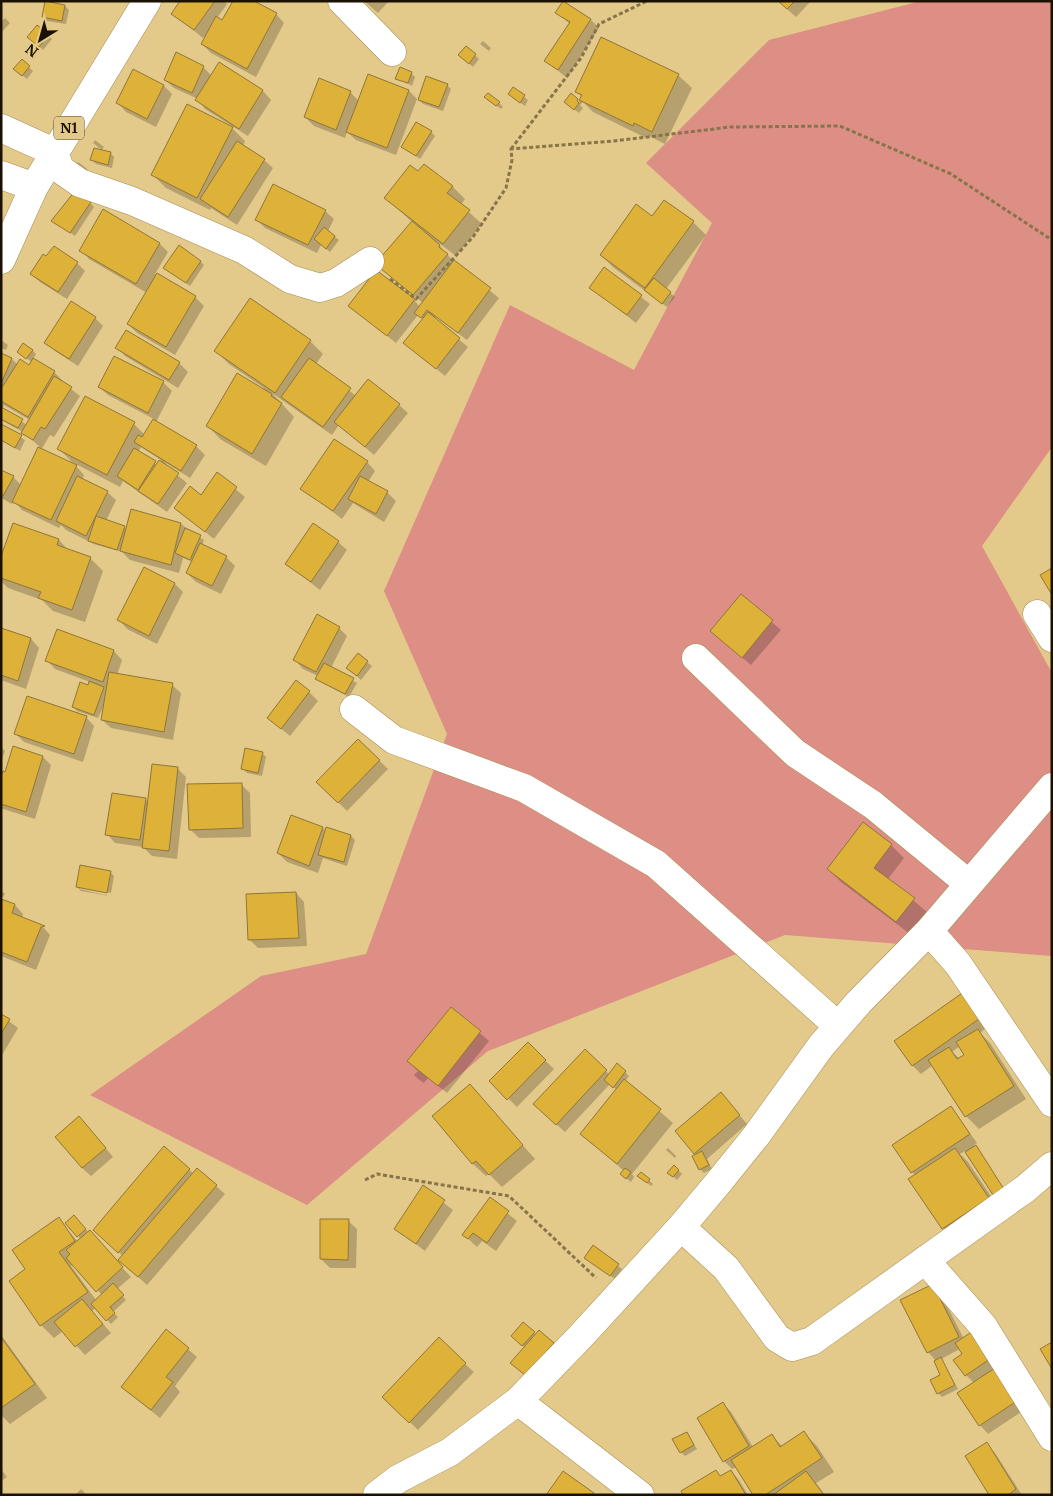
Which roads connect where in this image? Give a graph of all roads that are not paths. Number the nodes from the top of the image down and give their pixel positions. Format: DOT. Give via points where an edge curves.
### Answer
graph roads {
  1 [pos="342,1"];
  2 [pos="143,3"];
  3 [pos="392,52"];
  4 [pos="1,128"];
  5 [pos="54,152"];
  6 [pos="1,175"];
  7 [pos="34,187"];
  8 [pos="1,260"];
  9 [pos="370,261"];
  10 [pos="1037,614"];
  11 [pos="1052,638"];
  12 [pos="696,658"];
  13 [pos="354,709"];
  14 [pos="1052,786"];
  15 [pos="969,884"];
  16 [pos="929,932"];
  17 [pos="838,1026"];
  18 [pos="1052,1103"];
  19 [pos="1052,1166"];
  20 [pos="681,1227"];
  21 [pos="925,1260"];
  22 [pos="518,1401"];
  23 [pos="1052,1437"];
  24 [pos="377,1495"];
  25 [pos="640,1495"];
  1 -- 3 [label="main road"];
  2 -- 5 [label="main road, N1"];
  4 -- 5 [label="main road"];
  5 -- 7 [label="main road, N1"];
  5 -- 9 [label="main road" via="60,169 80,183 132,201 244,250 290,278 320,288 336,283"];
  6 -- 7 [label="main road"];
  7 -- 8 [label="main road, N1"];
  10 -- 11 [label="main road"];
  12 -- 15 [label="main road" via="795,753 873,805"];
  13 -- 17 [label="main road" via="394,740 524,788 656,864"];
  14 -- 15 [label="main road"];
  15 -- 16 [label="main road"];
  16 -- 17 [label="main road"];
  16 -- 18 [label="main road" via="958,964"];
  17 -- 20 [label="main road" via="756,1136"];
  19 -- 21 [label="main road"];
  20 -- 21 [label="main road" via="726,1268 778,1338 792,1347 812,1341"];
  20 -- 22 [label="main road"];
  21 -- 23 [label="main road" via="983,1326"];
  22 -- 24 [label="main road" via="450,1452 398,1479"];
  22 -- 25 [label="main road"];
}
